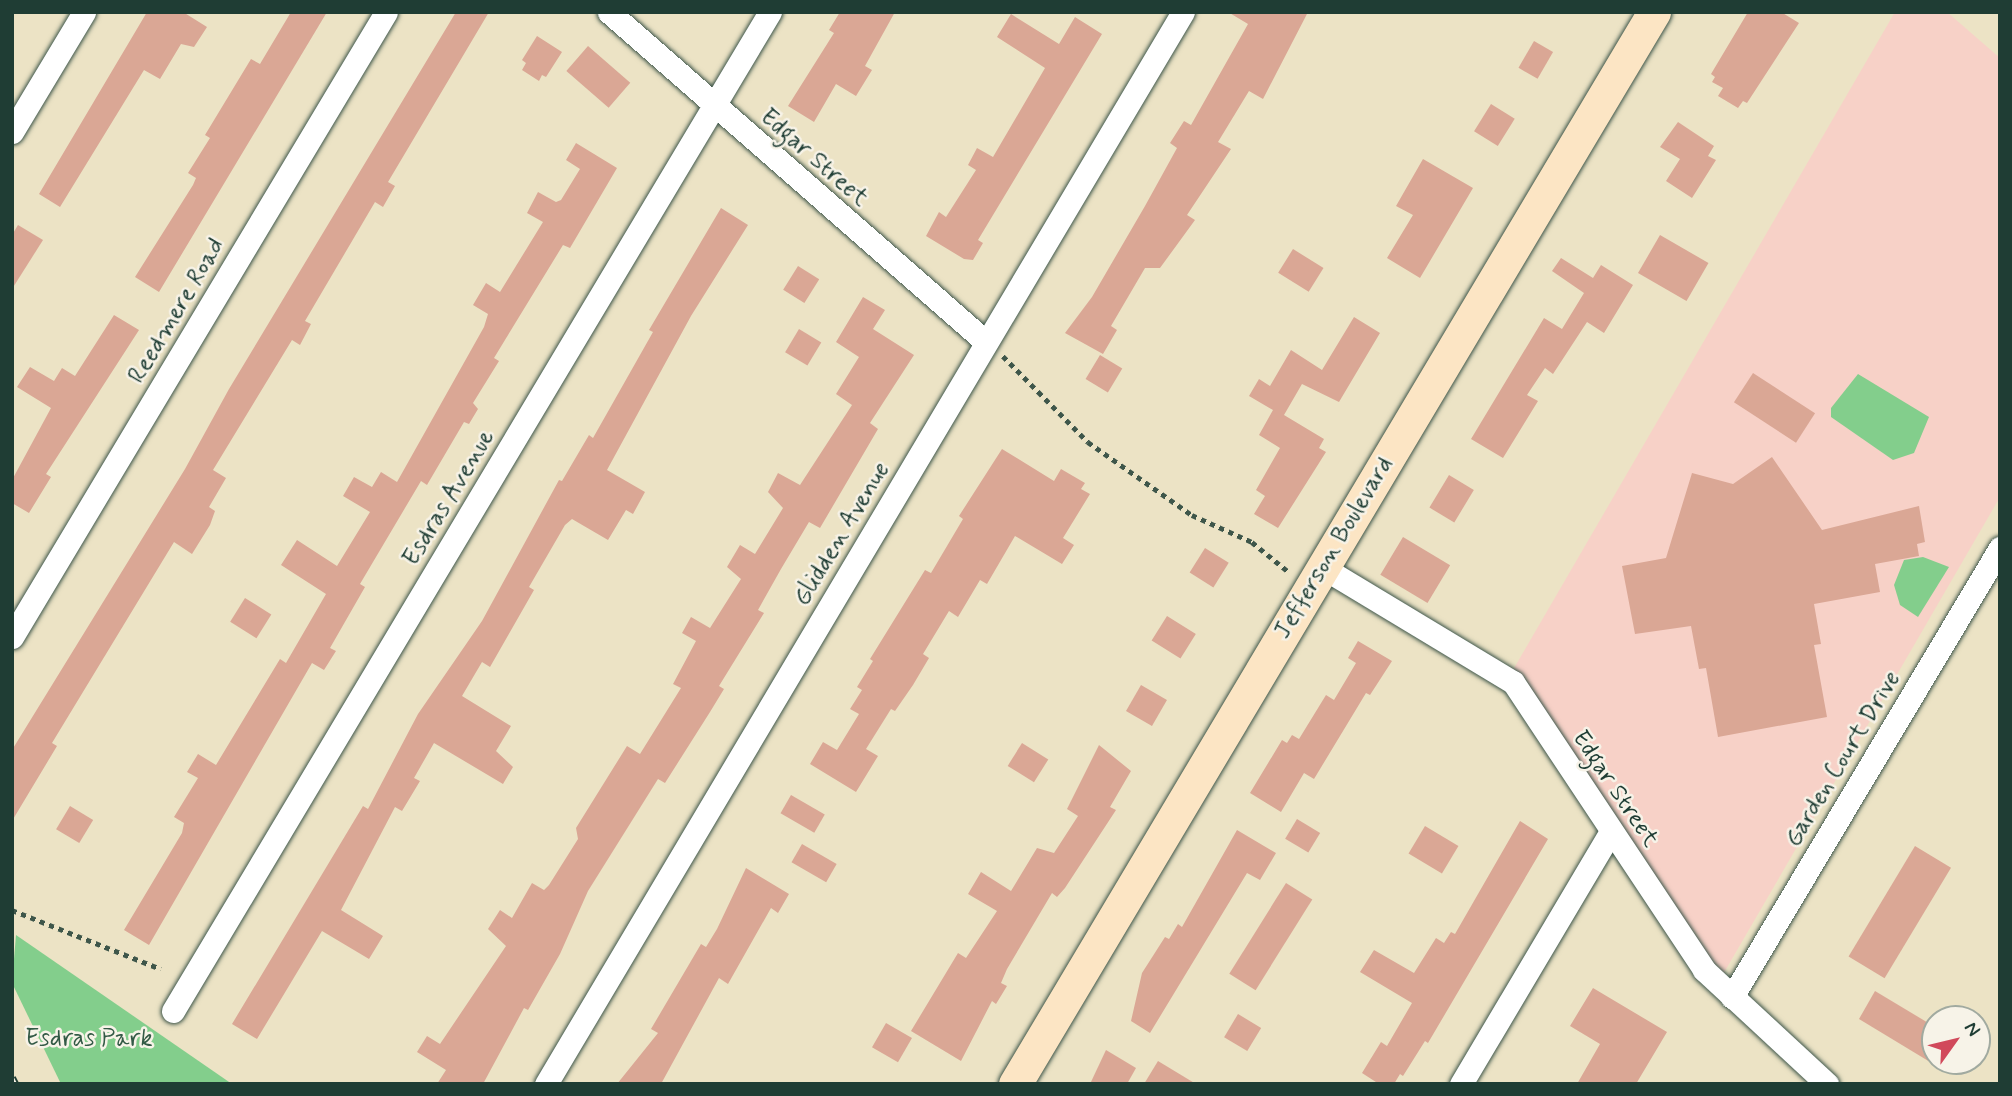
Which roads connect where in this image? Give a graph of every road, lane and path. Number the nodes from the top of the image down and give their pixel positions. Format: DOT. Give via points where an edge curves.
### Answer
graph roads {
  1 [pos="84,12"];
  2 [pos="386,12"];
  3 [pos="610,12"];
  4 [pos="770,12"];
  5 [pos="1183,12"];
  6 [pos="1654,12"];
  7 [pos="714,106"];
  8 [pos="12,132"];
  9 [pos="993,348"];
  10 [pos="2000,548"];
  11 [pos="1307,571"];
  12 [pos="12,637"];
  13 [pos="1611,831"];
  14 [pos="12,910"];
  15 [pos="161,969"];
  16 [pos="1732,997"];
  17 [pos="173,1012"];
  18 [pos="546,1084"];
  19 [pos="1015,1084"];
  20 [pos="1461,1084"];
  21 [pos="1827,1084"];
  1 -- 8 [label="street"];
  2 -- 12 [label="street, Reedmere Road"];
  3 -- 7 [label="street, Edgar Street"];
  4 -- 7 [label="street, Esdras Avenue"];
  5 -- 9 [label="street, Glidden Avenue"];
  6 -- 11 [label="street, Jefferson Boulevard"];
  7 -- 9 [label="street, Edgar Street"];
  7 -- 17 [label="street, Esdras Avenue"];
  9 -- 11 [label="path" via="1088,442 1192,515"];
  9 -- 18 [label="street, Glidden Avenue"];
  10 -- 16 [label="street, Garden Court Drive"];
  11 -- 13 [label="street, Edgar Street" via="1513,682"];
  11 -- 19 [label="street, Jefferson Boulevard"];
  13 -- 16 [label="street, Edgar Street" via="1704,970"];
  13 -- 20 [label="street"];
  14 -- 15 [label="path"];
  16 -- 21 [label="street, Edgar Street"];
}
